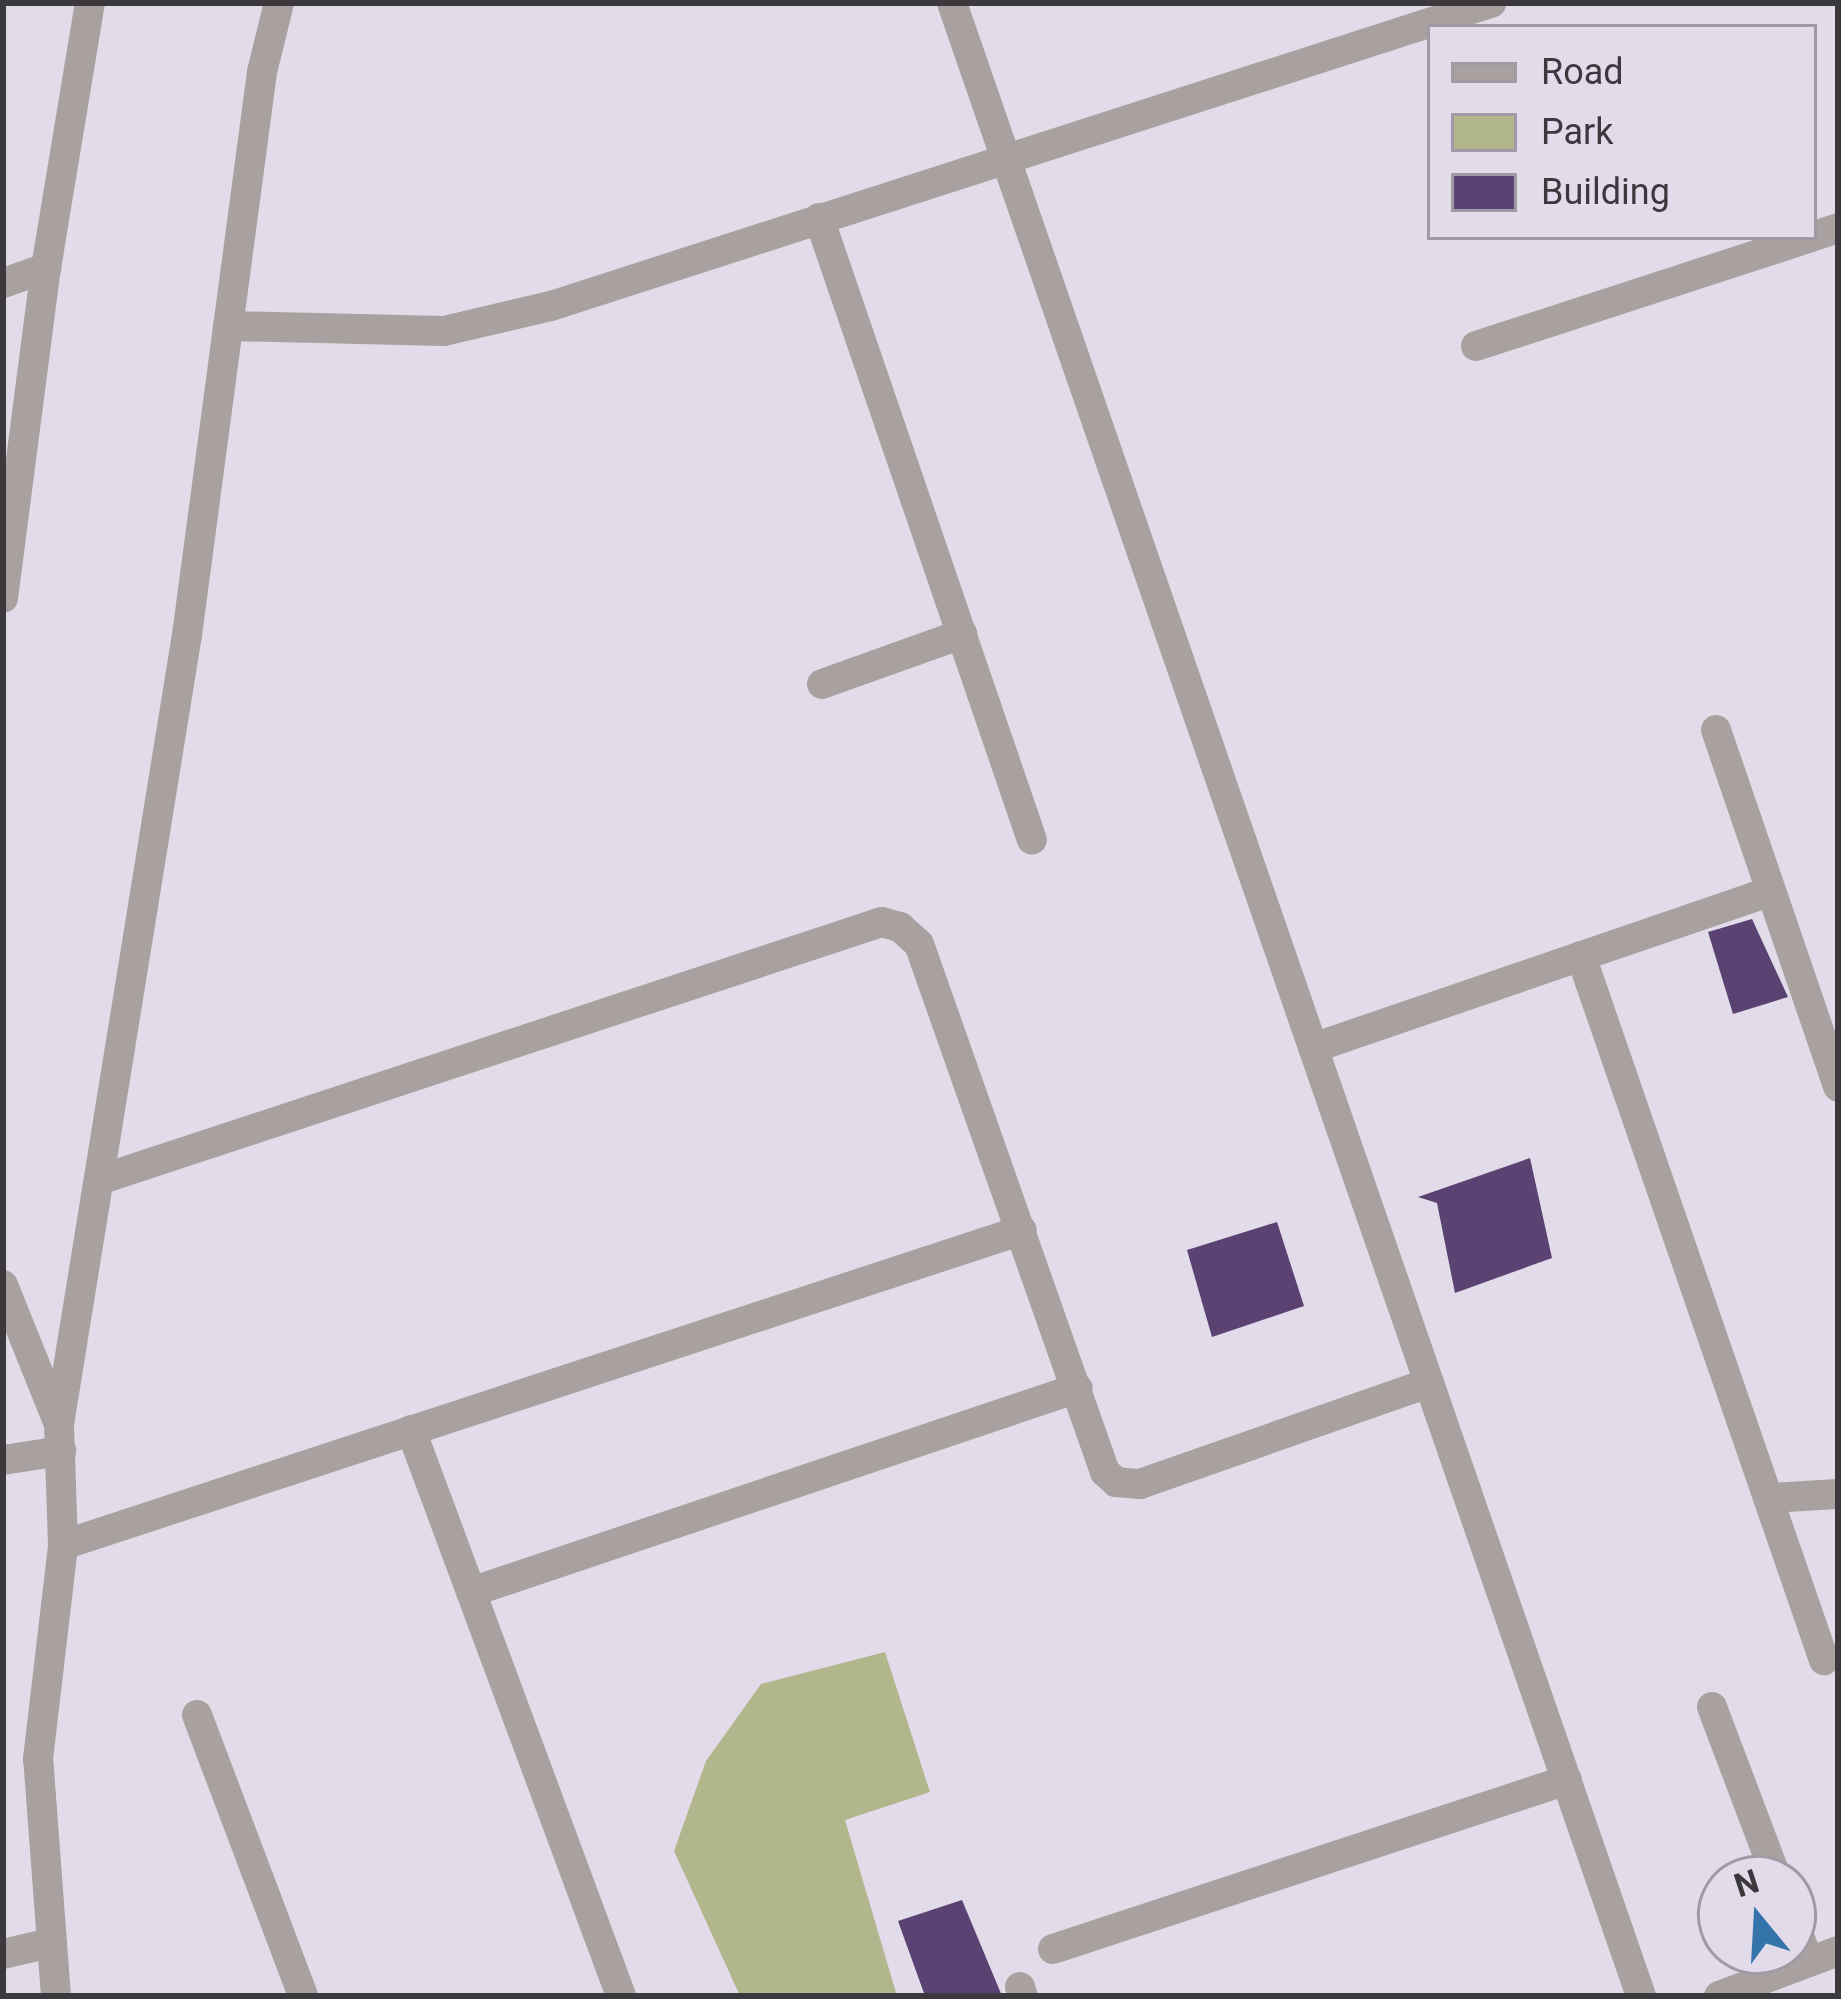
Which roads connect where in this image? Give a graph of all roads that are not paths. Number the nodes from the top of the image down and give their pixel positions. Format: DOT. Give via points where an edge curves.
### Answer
graph roads {
  1 [pos="91,3"];
  2 [pos="279,3"];
  3 [pos="952,3"];
  4 [pos="1491,3"];
  5 [pos="1006,158"];
  6 [pos="819,218"];
  7 [pos="1800,240"];
  8 [pos="46,268"];
  9 [pos="3,283"];
  10 [pos="228,326"];
  11 [pos="1476,346"];
  12 [pos="3,598"];
  13 [pos="962,634"];
  14 [pos="822,684"];
  15 [pos="1716,730"];
  16 [pos="1032,840"];
  17 [pos="1771,891"];
  18 [pos="1581,956"];
  19 [pos="1313,1048"];
  20 [pos="1838,1087"];
  21 [pos="99,1180"];
  22 [pos="1022,1230"];
  23 [pos="3,1285"];
  24 [pos="1429,1383"];
  25 [pos="1078,1388"];
  26 [pos="411,1430"];
  27 [pos="60,1438"];
  28 [pos="3,1460"];
  29 [pos="1838,1494"];
  30 [pos="1768,1498"];
  31 [pos="62,1545"];
  32 [pos="471,1592"];
  33 [pos="1824,1660"];
  34 [pos="1712,1707"];
  35 [pos="197,1715"];
  36 [pos="1567,1780"];
  37 [pos="1768,1855"];
  38 [pos="50,1943"];
  39 [pos="1053,1949"];
  40 [pos="3,1954"];
  41 [pos="1824,1957"];
  42 [pos="56,1996"];
  43 [pos="303,1996"];
  44 [pos="621,1996"];
  45 [pos="1641,1996"];
  46 [pos="1719,1996"];
  1 -- 8 [label="street"];
  2 -- 10 [label="street" via="262,72"];
  3 -- 5 [label="street"];
  4 -- 5 [label="street"];
  5 -- 6 [label="street"];
  5 -- 19 [label="street"];
  6 -- 10 [label="street" via="550,306 444,331"];
  6 -- 13 [label="street"];
  7 -- 11 [label="street"];
  8 -- 9 [label="street"];
  8 -- 12 [label="street"];
  10 -- 21 [label="street"];
  13 -- 14 [label="street"];
  13 -- 16 [label="street"];
  15 -- 17 [label="street"];
  17 -- 18 [label="street"];
  17 -- 20 [label="street"];
  18 -- 19 [label="street"];
  18 -- 30 [label="street"];
  19 -- 24 [label="street"];
  21 -- 22 [label="street" via="882,922 920,944"];
  21 -- 27 [label="street"];
  22 -- 25 [label="street"];
  22 -- 26 [label="street"];
  23 -- 27 [label="street"];
  24 -- 25 [label="street" via="1141,1484 1116,1482 1105,1472"];
  24 -- 36 [label="street"];
  25 -- 32 [label="street"];
  26 -- 31 [label="street"];
  26 -- 32 [label="street"];
  27 -- 28 [label="street"];
  27 -- 31 [label="street"];
  29 -- 30 [label="street"];
  30 -- 33 [label="street"];
  31 -- 38 [label="street" via="38,1759"];
  32 -- 44 [label="street"];
  34 -- 37 [label="street"];
  35 -- 43 [label="street"];
  36 -- 39 [label="street"];
  36 -- 45 [label="street"];
  38 -- 40 [label="street"];
  38 -- 42 [label="street"];
  41 -- 46 [label="street"];
}
